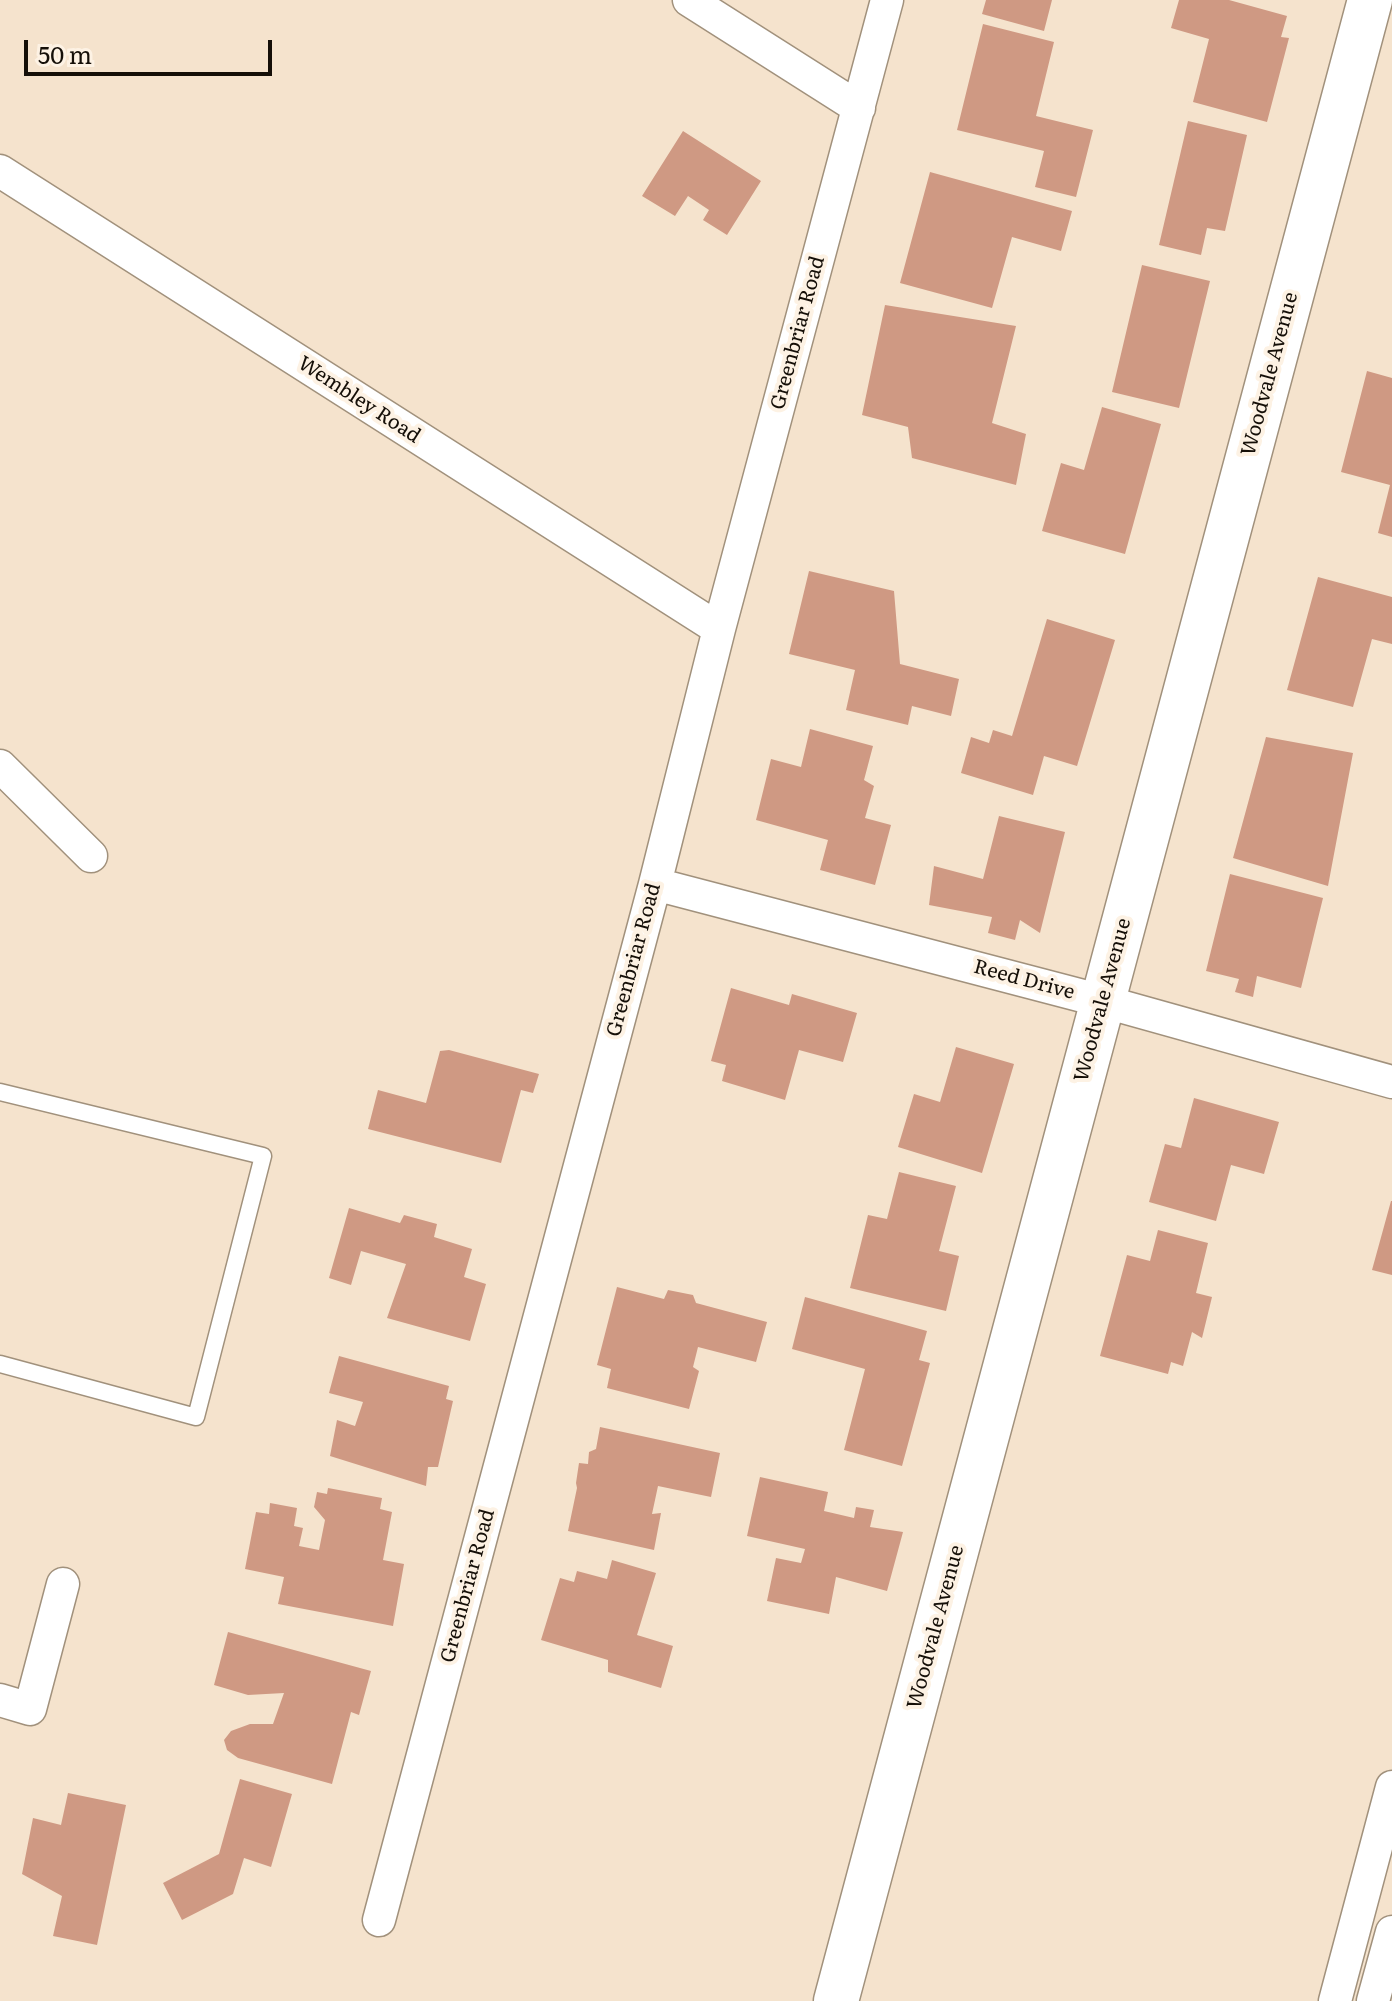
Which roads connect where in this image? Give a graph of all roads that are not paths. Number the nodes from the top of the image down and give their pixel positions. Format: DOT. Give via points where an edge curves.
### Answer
graph roads {
  1 [pos="689,0"];
  2 [pos="887,0"];
  3 [pos="1370,0"];
  4 [pos="859,108"];
  5 [pos="0,171"];
  6 [pos="719,629"];
  7 [pos="0,766"];
  8 [pos="91,856"];
  9 [pos="655,884"];
  10 [pos="1102,1001"];
  11 [pos="1392,1082"];
  12 [pos="0,1092"];
  13 [pos="0,1364"];
  14 [pos="63,1584"];
  15 [pos="0,1700"];
  16 [pos="1392,1787"];
  17 [pos="1384,1849"];
  18 [pos="379,1920"];
  19 [pos="1392,1932"];
  20 [pos="836,2001"];
  21 [pos="1335,2001"];
  22 [pos="1373,2001"];
  1 -- 4 [label="street"];
  2 -- 4 [label="street, Greenbriar Road"];
  3 -- 10 [label="street, Woodvale Avenue"];
  4 -- 6 [label="street, Greenbriar Road"];
  5 -- 6 [label="street, Wembley Road"];
  6 -- 9 [label="street, Greenbriar Road"];
  7 -- 8 [label="street"];
  9 -- 10 [label="street, Reed Drive"];
  9 -- 18 [label="street, Greenbriar Road"];
  10 -- 11 [label="street, Reed Drive"];
  10 -- 20 [label="street, Woodvale Avenue"];
  12 -- 13 [label="lane" via="263,1156 196,1417"];
  14 -- 15 [label="street" via="30,1709"];
  16 -- 17 [label="street"];
  17 -- 21 [label="street"];
  19 -- 22 [label="street"];
}
